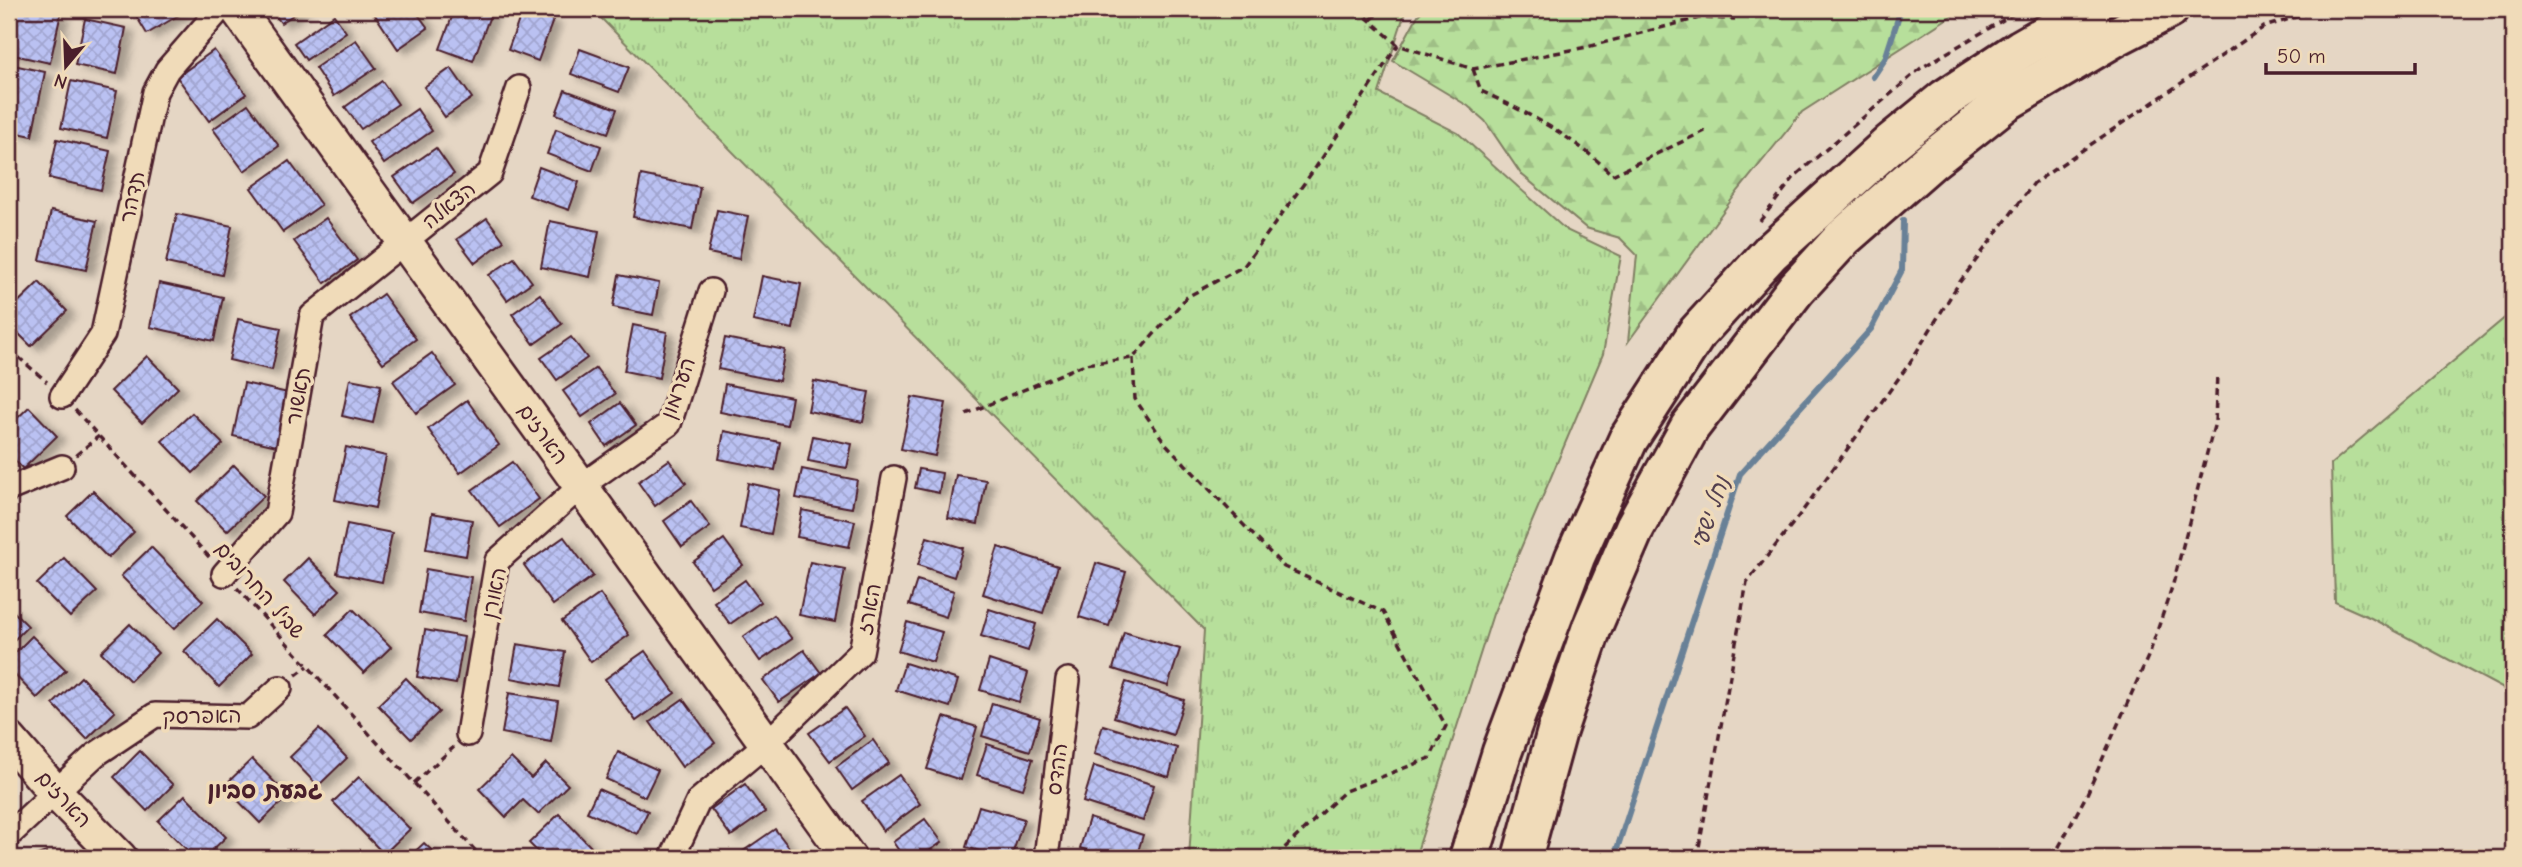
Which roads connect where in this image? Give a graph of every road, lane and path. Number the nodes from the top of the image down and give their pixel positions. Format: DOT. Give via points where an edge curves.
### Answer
graph roads {
  1 [pos="220,9"];
  2 [pos="237,9"];
  3 [pos="1357,9"];
  4 [pos="1382,9"];
  5 [pos="2091,9"];
  6 [pos="2169,9"];
  7 [pos="2322,9"];
  8 [pos="1735,19"];
  9 [pos="1371,20"];
  10 [pos="1398,45"];
  11 [pos="1473,69"];
  12 [pos="519,88"];
  13 [pos="1707,130"];
  14 [pos="405,241"];
  15 [pos="711,291"];
  16 [pos="9,349"];
  17 [pos="1133,358"];
  18 [pos="2217,374"];
  19 [pos="62,396"];
  20 [pos="966,414"];
  21 [pos="99,436"];
  22 [pos="62,467"];
  23 [pos="894,478"];
  24 [pos="581,486"];
  25 [pos="9,489"];
  26 [pos="224,574"];
  27 [pos="1068,680"];
  28 [pos="280,688"];
  29 [pos="468,734"];
  30 [pos="9,739"];
  31 [pos="766,744"];
  32 [pos="414,783"];
  33 [pos="55,792"];
  34 [pos="9,835"];
  35 [pos="120,858"];
  36 [pos="482,858"];
  37 [pos="672,858"];
  38 [pos="849,858"];
  39 [pos="1046,858"];
  40 [pos="1274,858"];
  41 [pos="1469,858"];
  42 [pos="1522,858"];
  43 [pos="1697,858"];
  44 [pos="2053,858"];
  1 -- 19 [label="street, תדהר" via="167,70 155,92 103,334"];
  2 -- 14 [label="street, הארזים"];
  3 -- 9 [label="path"];
  4 -- 9 [label="path"];
  5 -- 41 [label="highway" via="1945,99 1891,143 1770,253 1697,334 1628,440 1575,557 1502,752"];
  6 -- 42 [label="highway" via="2005,103 1932,160 1843,238 1796,289 1689,427 1635,527 1592,627"];
  7 -- 43 [label="path" via="2264,27 2034,183 1959,283 1909,364 1747,582"];
  8 -- 11 [label="path" via="1699,18 1587,47"];
  9 -- 10 [label="path"];
  10 -- 11 [label="path"];
  10 -- 17 [label="path" via="1244,266 1187,297"];
  11 -- 13 [label="path" via="1481,91 1526,112 1594,156 1612,175"];
  12 -- 14 [label="street, הצאלה" via="490,173"];
  14 -- 24 [label="street, הארזים"];
  14 -- 26 [label="street, תאשור" via="312,316 277,513"];
  15 -- 24 [label="street, הערמון" via="668,424"];
  16 -- 19 [label="path, שביל החרובים"];
  17 -- 20 [label="path" via="1085,364"];
  17 -- 40 [label="path" via="1135,399 1165,443 1284,567 1383,612 1446,726 1430,758 1345,791"];
  18 -- 44 [label="path" via="2215,422 2154,641 2087,794"];
  19 -- 21 [label="path, שביל החרובים"];
  21 -- 22 [label="path"];
  21 -- 26 [label="path, שביל החרובים"];
  22 -- 25 [label="street"];
  23 -- 31 [label="street, הארז" via="861,652"];
  24 -- 29 [label="street, האורן" via="497,561"];
  24 -- 31 [label="street, הארזים"];
  26 -- 32 [label="path, שביל החרובים"];
  27 -- 39 [label="street, ההדס"];
  28 -- 33 [label="street, האפרסק" via="248,717 155,715 95,755"];
  29 -- 32 [label="path"];
  30 -- 33 [label="street, הארזים"];
  31 -- 37 [label="street, הארז" via="699,800"];
  31 -- 38 [label="street, הארזים"];
  32 -- 36 [label="path, שביל החרובים"];
  33 -- 34 [label="street, האפרסק"];
  33 -- 35 [label="street, הארזים"];
}
